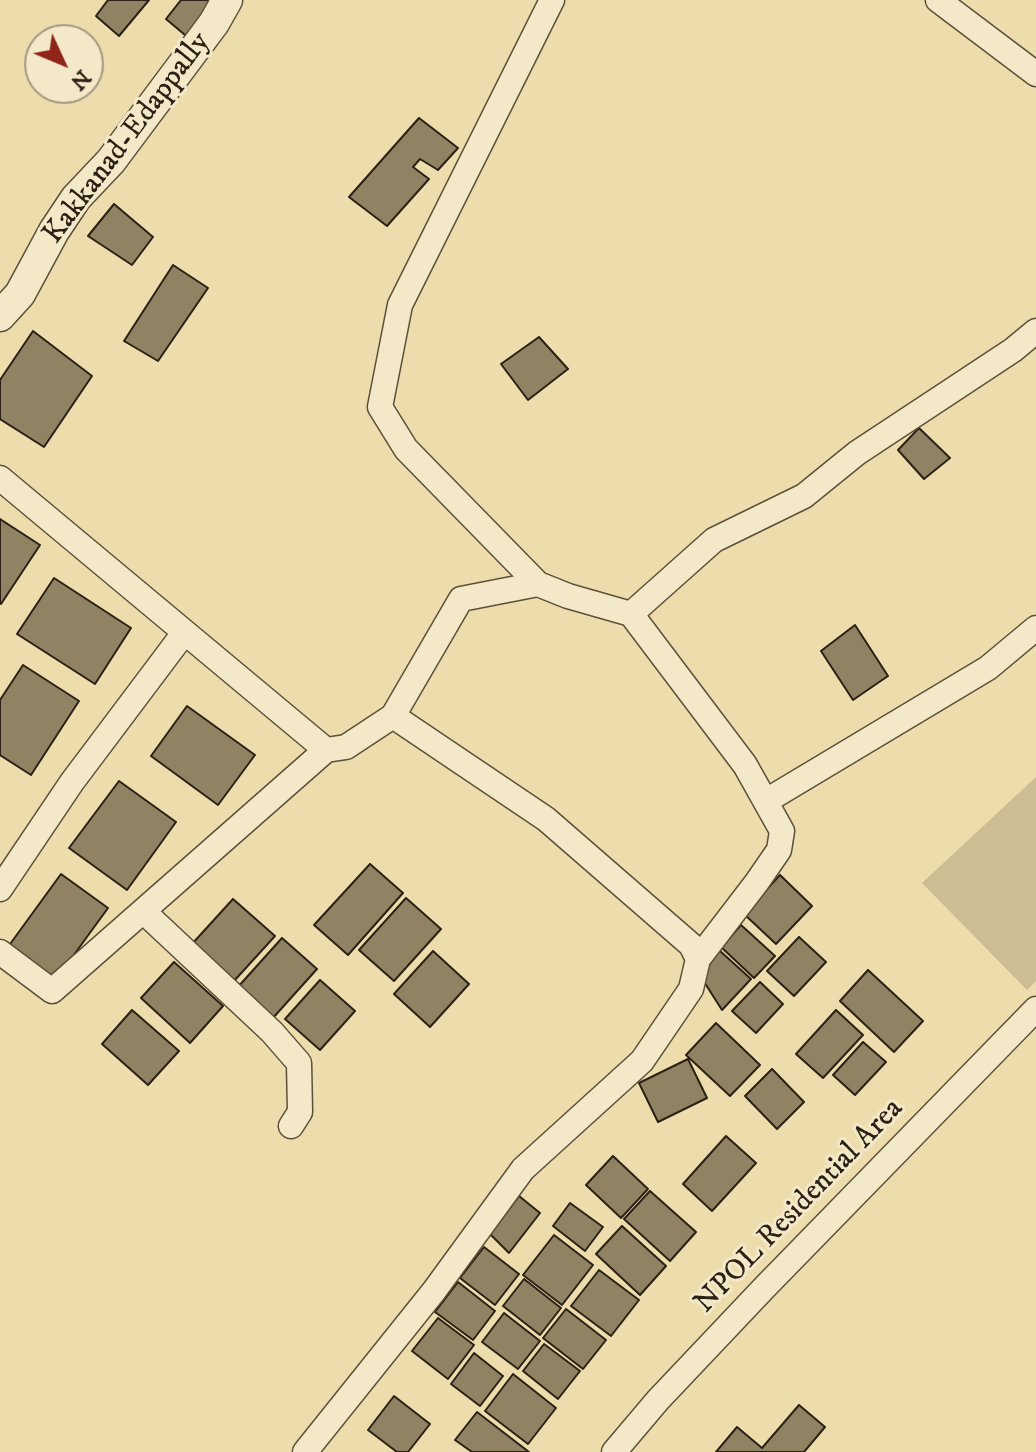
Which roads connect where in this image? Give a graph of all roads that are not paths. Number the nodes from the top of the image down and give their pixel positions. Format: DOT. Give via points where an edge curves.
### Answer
graph roads {
  1 [pos="227,0"];
  2 [pos="552,0"];
  3 [pos="938,0"];
  4 [pos="1036,74"];
  5 [pos="0,316"];
  6 [pos="1036,331"];
  7 [pos="0,478"];
  8 [pos="538,584"];
  9 [pos="631,614"];
  10 [pos="1036,628"];
  11 [pos="184,633"];
  12 [pos="393,716"];
  13 [pos="326,750"];
  14 [pos="766,801"];
  15 [pos="0,889"];
  16 [pos="143,911"];
  17 [pos="0,952"];
  18 [pos="698,959"];
  19 [pos="1036,1009"];
  20 [pos="291,1126"];
  21 [pos="305,1452"];
  22 [pos="614,1452"];
  1 -- 5 [label="street, Kakkanad-Edappally" via="111,161 76,198 20,294"];
  2 -- 8 [label="street" via="400,305 380,407 406,449"];
  3 -- 4 [label="street"];
  6 -- 9 [label="street" via="857,453 804,496 714,540"];
  7 -- 11 [label="street"];
  8 -- 9 [label="street"];
  8 -- 12 [label="street" via="461,599"];
  9 -- 14 [label="street" via="745,765"];
  10 -- 14 [label="street" via="988,668"];
  11 -- 13 [label="street"];
  11 -- 15 [label="street"];
  12 -- 13 [label="street" via="346,747"];
  12 -- 18 [label="street" via="546,819 691,945"];
  13 -- 16 [label="street"];
  14 -- 18 [label="street" via="782,831 779,850"];
  16 -- 17 [label="street" via="52,991"];
  16 -- 20 [label="street" via="299,1063 300,1112"];
  18 -- 21 [label="street" via="691,989 642,1061 523,1169"];
  19 -- 22 [label="street, NPOL Residential Area" via="764,1288"];
}
